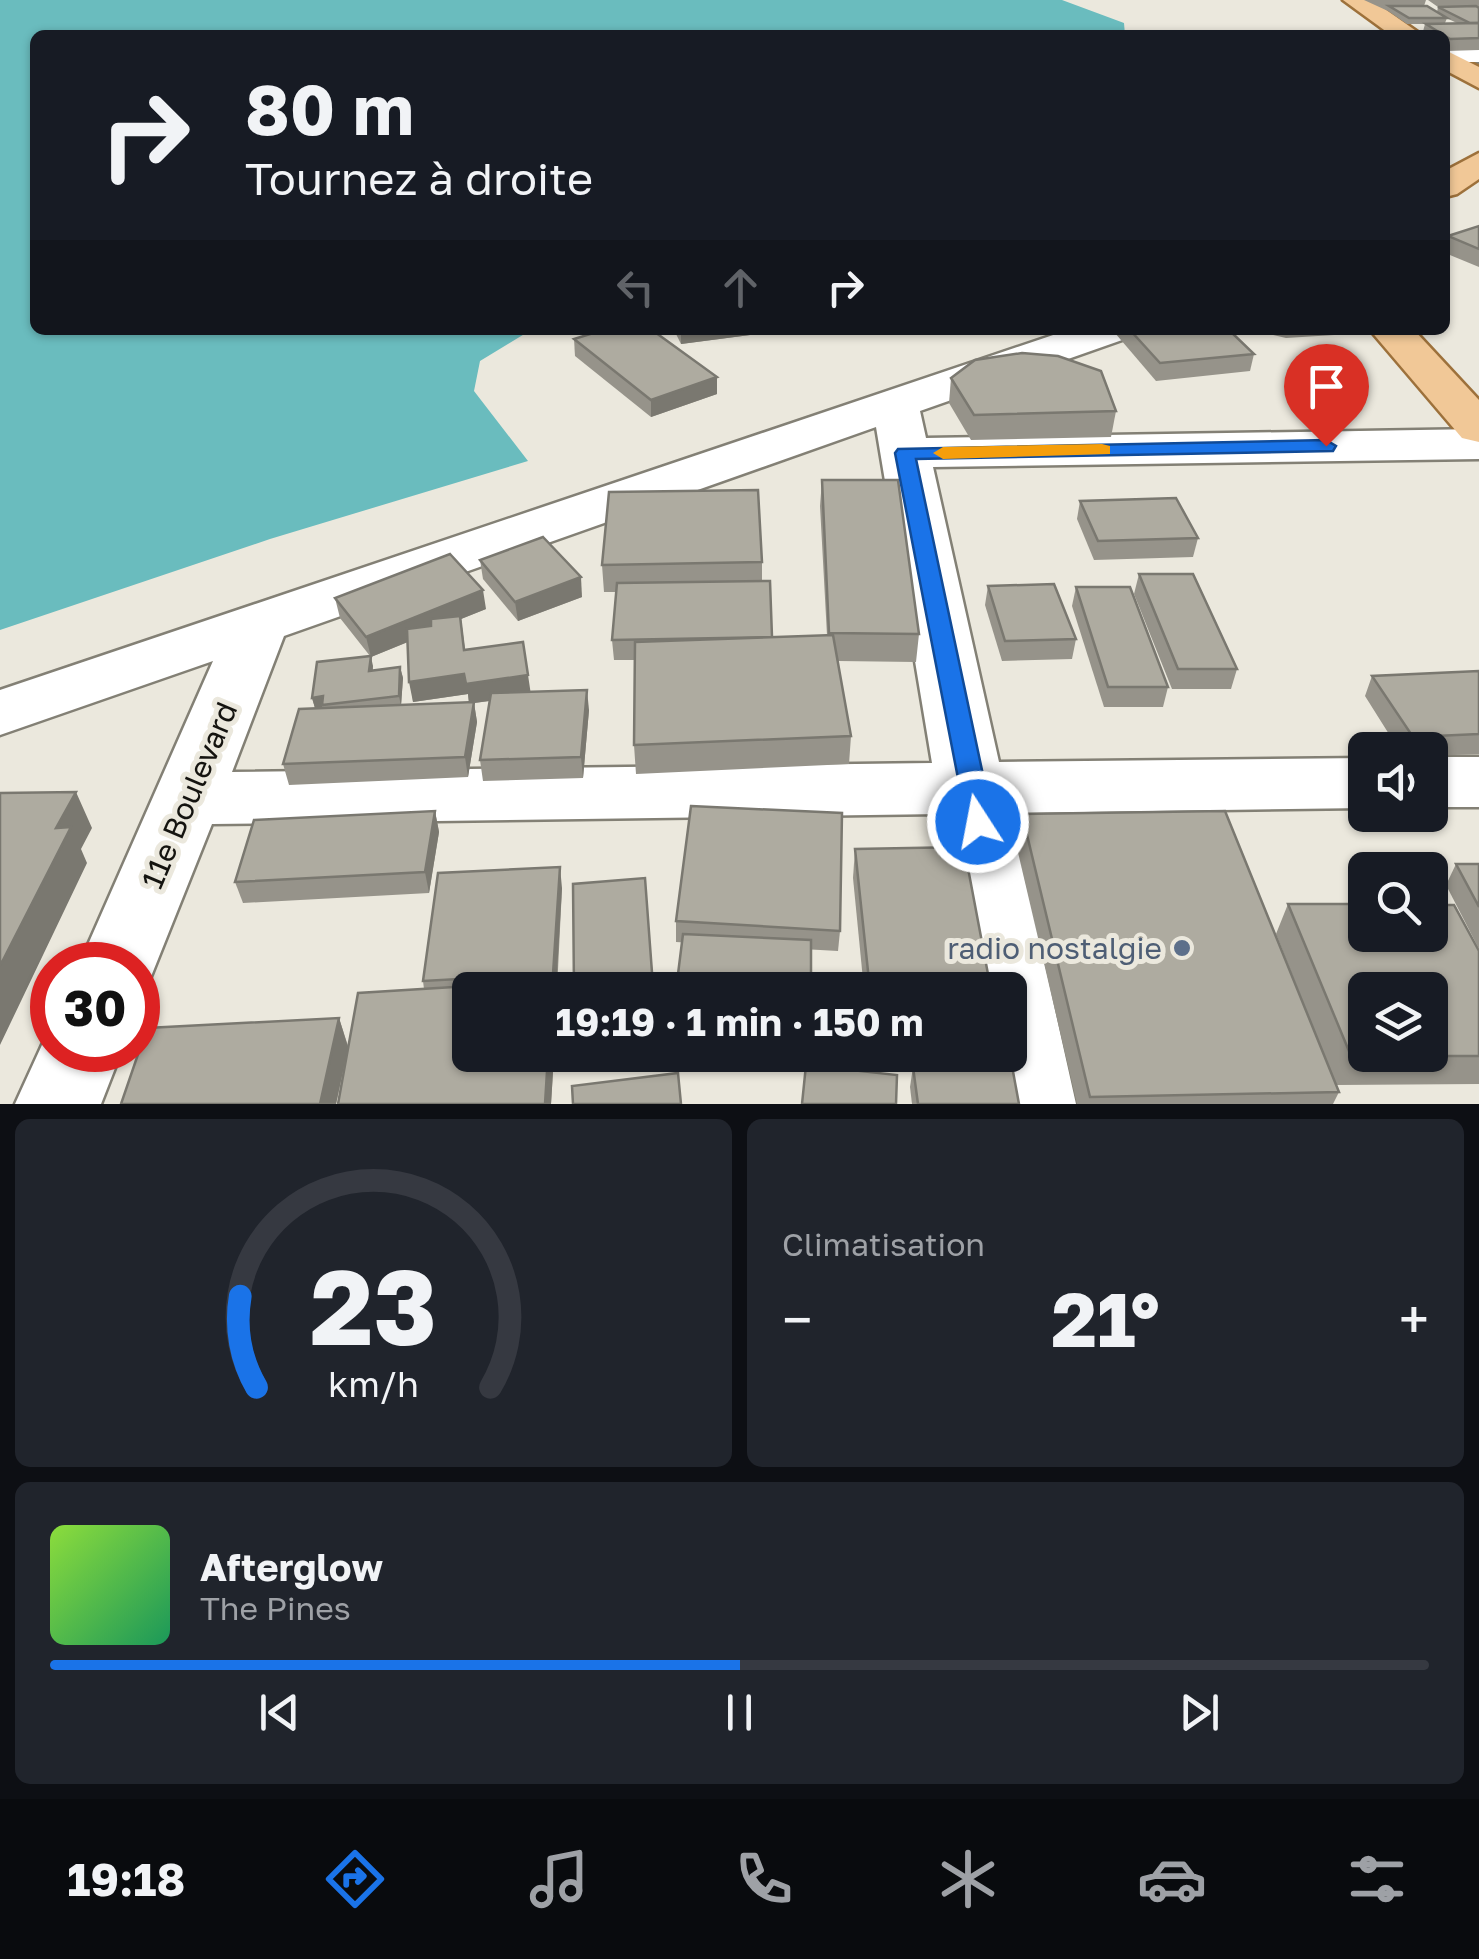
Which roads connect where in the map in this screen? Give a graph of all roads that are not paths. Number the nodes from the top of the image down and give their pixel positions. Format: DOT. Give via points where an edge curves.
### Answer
graph roads {
  1 [pos="1356,0"];
  2 [pos="1402,30"];
  3 [pos="1479,54"];
  4 [pos="1450,56"];
  5 [pos="1450,59"];
  6 [pos="1479,79"];
  7 [pos="1479,163"];
  8 [pos="1450,183"];
  9 [pos="1099,335"];
  10 [pos="1396,335"];
  11 [pos="900,428"];
  12 [pos="1479,428"];
  13 [pos="1479,444"];
  14 [pos="259,625"];
  15 [pos="0,713"];
  16 [pos="1448,782"];
  17 [pos="1479,782"];
  18 [pos="1348,783"];
  19 [pos="972,788"];
  20 [pos="189,798"];
  21 [pos="128,942"];
  22 [pos="72,1072"];
  23 [pos="58,1104"];
  24 [pos="1033,1104"];
  1 -- 2 [label="main road"];
  3 -- 4 [label="street"];
  5 -- 6 [label="main road"];
  7 -- 8 [label="main road"];
  9 -- 11 [label="street"];
  10 -- 12 [label="main road"];
  11 -- 13 [label="street"];
  11 -- 14 [label="street"];
  11 -- 19 [label="street"];
  14 -- 15 [label="street"];
  14 -- 20 [label="street, 11e Boulevard"];
  16 -- 17 [label="street"];
  18 -- 19 [label="street"];
  19 -- 20 [label="street"];
  19 -- 24 [label="street"];
  20 -- 21 [label="street, 11e Boulevard"];
  22 -- 23 [label="street"];
}
